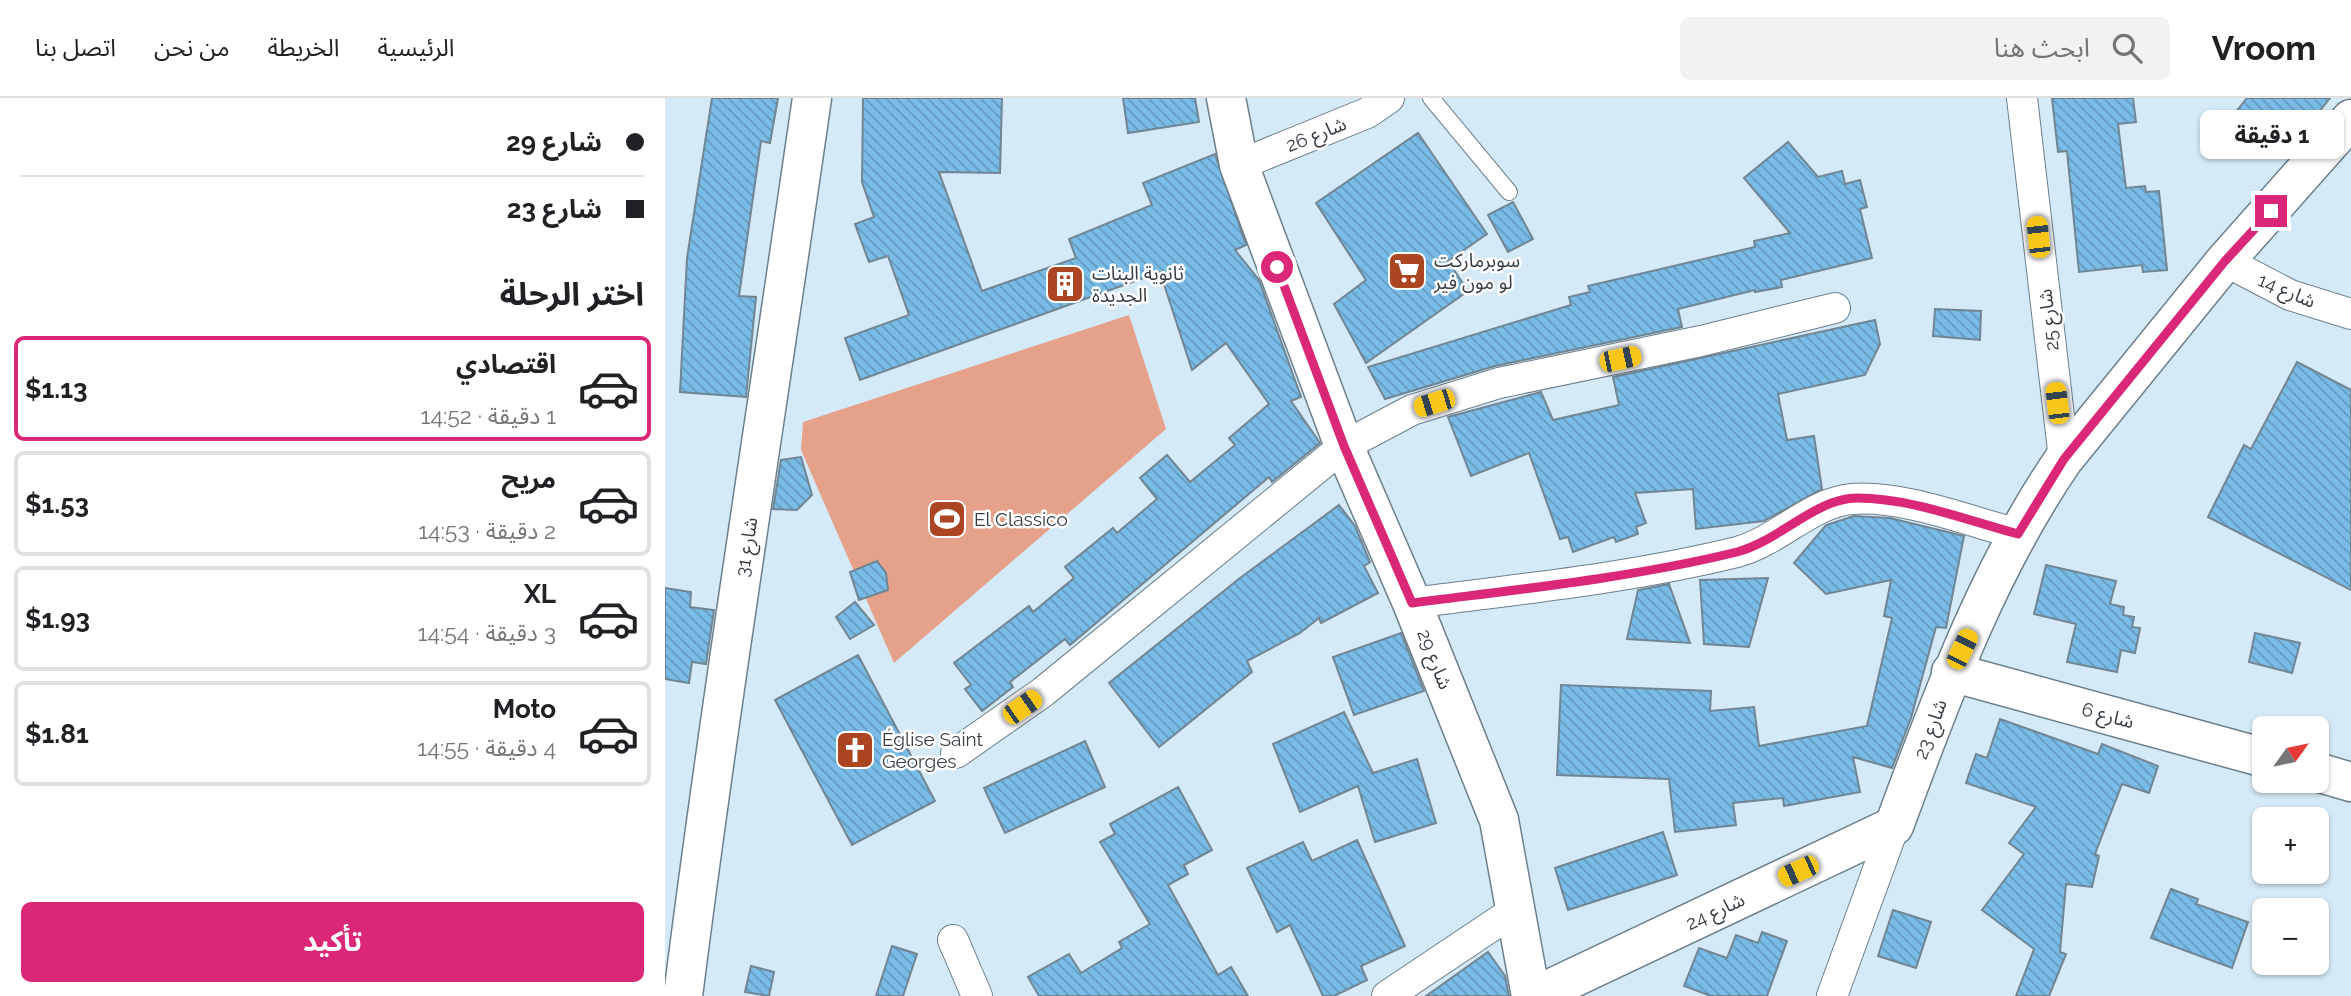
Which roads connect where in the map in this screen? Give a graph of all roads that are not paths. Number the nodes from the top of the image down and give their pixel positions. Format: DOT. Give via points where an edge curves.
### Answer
graph roads {
  1 [pos="812,98"];
  2 [pos="1226,98"];
  3 [pos="1389,98"];
  4 [pos="1431,98"];
  5 [pos="2022,98"];
  6 [pos="2351,119"];
  7 [pos="1239,164"];
  8 [pos="1509,192"];
  9 [pos="2225,261"];
  10 [pos="1835,308"];
  11 [pos="2351,314"];
  12 [pos="1344,446"];
  13 [pos="2064,459"];
  14 [pos="2018,534"];
  15 [pos="1412,603"];
  16 [pos="1951,672"];
  17 [pos="956,753"];
  18 [pos="2252,754"];
  19 [pos="2329,776"];
  20 [pos="2351,782"];
  21 [pos="1894,826"];
  22 [pos="1517,909"];
  23 [pos="953,940"];
  24 [pos="683,996"];
  25 [pos="978,996"];
  26 [pos="1387,996"];
  27 [pos="1533,996"];
  28 [pos="1832,996"];
  1 -- 24 [label="street, شارع 31" via="726,668"];
  2 -- 7 [label="street, شارع 29"];
  3 -- 7 [label="street, شارع 26" via="1367,113"];
  4 -- 8 [label="lane"];
  5 -- 13 [label="street, شارع 25"];
  6 -- 9 [label="street, شارع 23"];
  7 -- 12 [label="street, شارع 29"];
  9 -- 11 [label="street, شارع 14" via="2290,296"];
  9 -- 13 [label="street, شارع 23"];
  10 -- 12 [label="street" via="1499,383 1412,410"];
  12 -- 15 [label="street, شارع 29"];
  12 -- 17 [label="street" via="1043,692"];
  13 -- 14 [label="street, شارع 23"];
  14 -- 15 [label="street" via="1891,500 1840,500 1739,551 1600,578"];
  14 -- 16 [label="street, شارع 23"];
  15 -- 22 [label="street, شارع 29" via="1499,820"];
  16 -- 18 [label="street, شارع 6"];
  16 -- 21 [label="street, شارع 23"];
  19 -- 20 [label="street"];
  21 -- 27 [label="street, شارع 24"];
  21 -- 28 [label="street, شارع 23"];
  22 -- 26 [label="street"];
  22 -- 27 [label="street, شارع 29"];
  23 -- 25 [label="street"];
}
